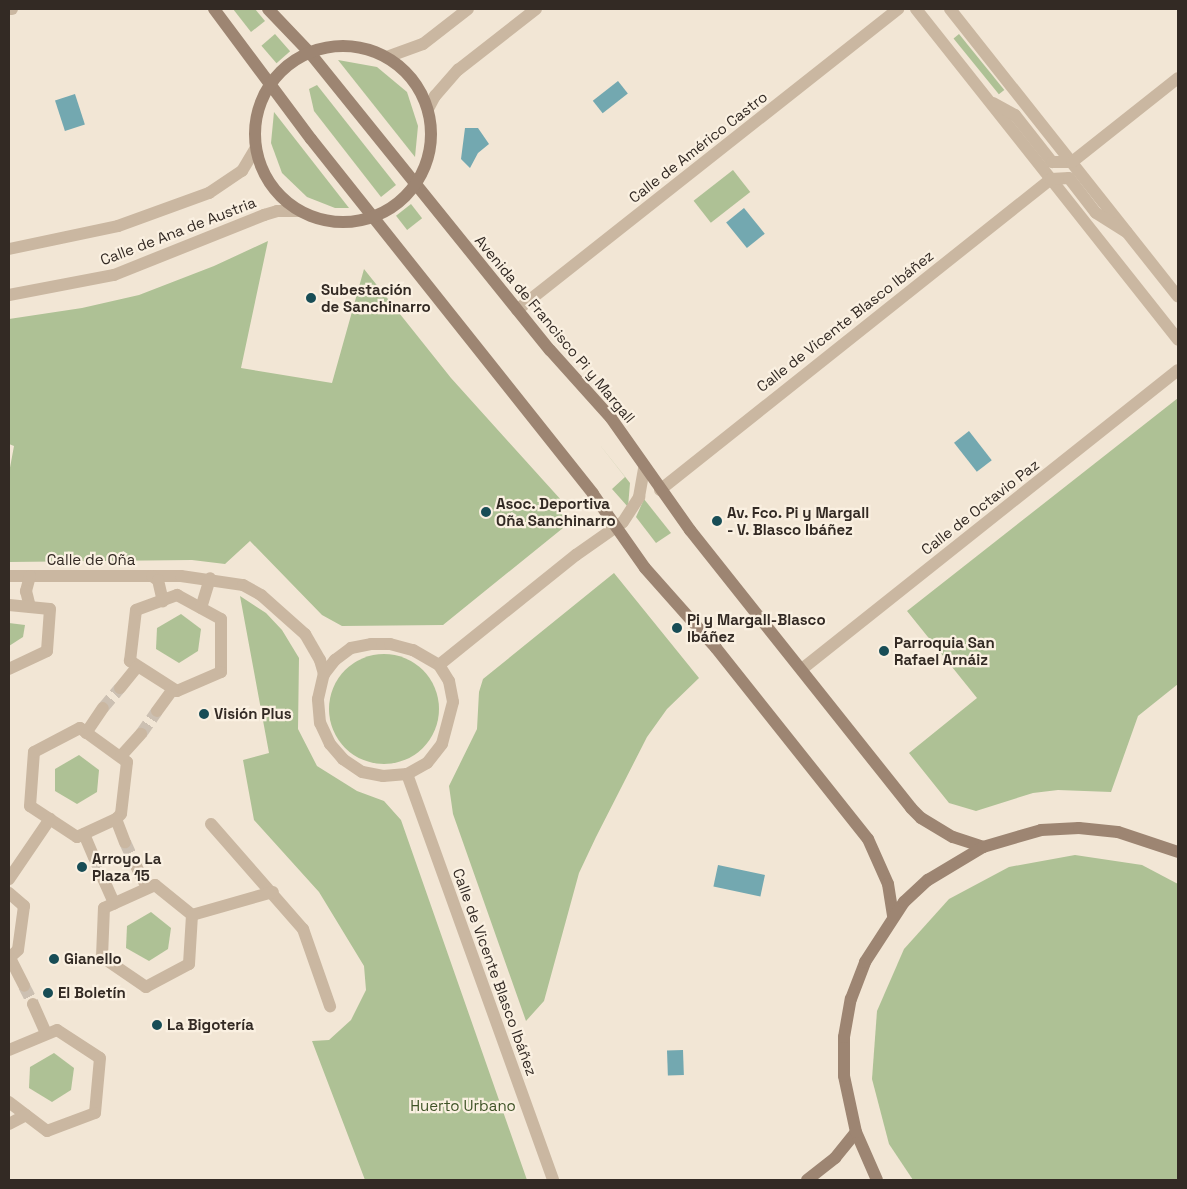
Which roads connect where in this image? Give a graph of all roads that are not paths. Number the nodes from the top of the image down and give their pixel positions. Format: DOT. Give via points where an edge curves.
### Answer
graph roads {
  1 [pos="214,9"];
  2 [pos="268,9"];
  3 [pos="468,9"];
  4 [pos="536,9"];
  5 [pos="898,9"];
  6 [pos="916,9"];
  7 [pos="950,9"];
  8 [pos="310,52"];
  9 [pos="387,57"];
  10 [pos="1178,78"];
  11 [pos="271,81"];
  12 [pos="989,101"];
  13 [pos="428,109"];
  14 [pos="255,149"];
  15 [pos="1072,162"];
  16 [pos="1051,179"];
  17 [pos="415,185"];
  18 [pos="300,211"];
  19 [pos="374,217"];
  20 [pos="1127,232"];
  21 [pos="9,249"];
  22 [pos="9,295"];
  23 [pos="1178,297"];
  24 [pos="517,310"];
  25 [pos="1178,340"];
  26 [pos="1178,370"];
  27 [pos="644,468"];
  28 [pos="660,490"];
  29 [pos="614,529"];
  30 [pos="9,576"];
  31 [pos="30,576"];
  32 [pos="152,576"];
  33 [pos="210,578"];
  34 [pos="162,601"];
  35 [pos="9,605"];
  36 [pos="30,607"];
  37 [pos="200,608"];
  38 [pos="439,665"];
  39 [pos="137,667"];
  40 [pos="9,669"];
  41 [pos="802,669"];
  42 [pos="324,674"];
  43 [pos="120,688"];
  44 [pos="173,690"];
  45 [pos="103,708"];
  46 [pos="157,712"];
  47 [pos="86,733"];
  48 [pos="141,734"];
  49 [pos="121,756"];
  50 [pos="407,774"];
  51 [pos="50,819"];
  52 [pos="116,819"];
  53 [pos="211,824"];
  54 [pos="84,834"];
  55 [pos="125,842"];
  56 [pos="983,847"];
  57 [pos="1178,852"];
  58 [pos="94,857"];
  59 [pos="134,862"];
  60 [pos="102,876"];
  61 [pos="9,879"];
  62 [pos="147,888"];
  63 [pos="273,892"];
  64 [pos="9,893"];
  65 [pos="114,903"];
  66 [pos="192,916"];
  67 [pos="893,916"];
  68 [pos="9,958"];
  69 [pos="24,986"];
  70 [pos="32,1004"];
  71 [pos="330,1006"];
  72 [pos="46,1033"];
  73 [pos="10,1046"];
  74 [pos="9,1102"];
  75 [pos="26,1115"];
  76 [pos="9,1124"];
  77 [pos="856,1132"];
  78 [pos="553,1180"];
  79 [pos="807,1180"];
  80 [pos="877,1180"];
  1 -- 11 [label="street"];
  2 -- 8 [label="street"];
  3 -- 9 [label="street" via="423,44"];
  4 -- 13 [label="street" via="458,70 439,90"];
  5 -- 24 [label="street, Calle de Américo Castro"];
  6 -- 12 [label="street"];
  7 -- 15 [label="street"];
  8 -- 9 [label="street" via="344,46 364,48"];
  8 -- 11 [label="street" via="289,63"];
  8 -- 17 [label="street, Avenida de Francisco Pi y Margall"];
  9 -- 13 [label="street" via="418,88"];
  10 -- 15 [label="street"];
  11 -- 14 [label="street" via="256,118"];
  11 -- 19 [label="street" via="311,139"];
  12 -- 15 [label="street" via="1015,115 1052,162"];
  12 -- 16 [label="street"];
  13 -- 17 [label="street" via="430,149"];
  14 -- 18 [label="street" via="263,174 276,192"];
  14 -- 21 [label="street, Calle de Ana de Austria" via="242,171 209,193 118,226"];
  15 -- 20 [label="street"];
  16 -- 20 [label="street" via="1069,178 1096,213"];
  16 -- 25 [label="street"];
  16 -- 28 [label="street, Calle de Vicente Blasco Ibáñez"];
  17 -- 19 [label="street" via="400,200"];
  17 -- 24 [label="street, Avenida de Francisco Pi y Margall"];
  18 -- 19 [label="street" via="325,221"];
  18 -- 22 [label="street, Calle de Ana de Austria" via="277,211 264,215 114,275"];
  19 -- 29 [label="street" via="593,494"];
  20 -- 23 [label="street"];
  24 -- 27 [label="street, Avenida de Francisco Pi y Margall" via="611,418"];
  26 -- 41 [label="street, Calle de Octavio Paz"];
  27 -- 28 [label="street, Avenida de Francisco Pi y Margall"];
  27 -- 29 [label="street" via="636,505"];
  28 -- 41 [label="street, Avenida de Francisco Pi y Margall"];
  29 -- 38 [label="street"];
  29 -- 67 [label="street" via="677,607 716,648 868,839 888,884"];
  30 -- 31 [label="street, Calle de Oña"];
  31 -- 32 [label="street, Calle de Oña"];
  31 -- 36 [label="street, Calle de Oña" via="26,591"];
  32 -- 33 [label="street, Calle de Oña"];
  32 -- 34 [label="street, Calle de Oña" via="158,580"];
  33 -- 37 [label="street"];
  33 -- 42 [label="street, Calle de Oña" via="243,585 282,612 305,634"];
  34 -- 37 [label="street" via="177,595"];
  34 -- 39 [label="street" via="136,610 130,661"];
  35 -- 36 [label="street"];
  36 -- 40 [label="street" via="50,609 47,652"];
  37 -- 44 [label="street" via="221,619 221,672"];
  38 -- 42 [label="street" via="413,650 371,644 351,648"];
  38 -- 50 [label="street" via="449,681 453,702 450,725 442,744 427,763"];
  39 -- 43 [label="street"];
  39 -- 44 [label="street"];
  41 -- 56 [label="street, Avenida de Francisco Pi y Margall" via="921,818 953,837"];
  42 -- 50 [label="street" via="318,699 320,724 330,744 343,759 362,772 384,776"];
  44 -- 46 [label="street"];
  45 -- 47 [label="street"];
  47 -- 49 [label="street"];
  47 -- 51 [label="street" via="80,728 34,752 30,806"];
  48 -- 49 [label="street"];
  49 -- 52 [label="street" via="127,762 121,814"];
  50 -- 78 [label="street, Calle de Vicente Blasco Ibáñez"];
  51 -- 54 [label="street" via="76,837"];
  51 -- 61 [label="street"];
  52 -- 54 [label="street"];
  52 -- 55 [label="street"];
  53 -- 63 [label="street"];
  54 -- 58 [label="street"];
  56 -- 57 [label="street" via="1041,830 1080,828 1118,832"];
  56 -- 67 [label="street" via="928,880"];
  59 -- 62 [label="street"];
  60 -- 65 [label="street"];
  62 -- 65 [label="street"];
  62 -- 66 [label="street" via="155,885"];
  63 -- 66 [label="street"];
  63 -- 71 [label="street" via="303,929"];
  64 -- 68 [label="street" via="24,906 18,950"];
  65 -- 66 [label="street" via="104,908 102,958 146,987 189,964"];
  67 -- 77 [label="street" via="865,962 851,999 846,1028 844,1076"];
  68 -- 69 [label="street"];
  70 -- 72 [label="street"];
  72 -- 73 [label="street"];
  72 -- 75 [label="street" via="57,1030 100,1058 95,1113 46,1131"];
  74 -- 75 [label="street"];
  75 -- 76 [label="street"];
  77 -- 79 [label="street" via="835,1158"];
  77 -- 80 [label="street"];
}
